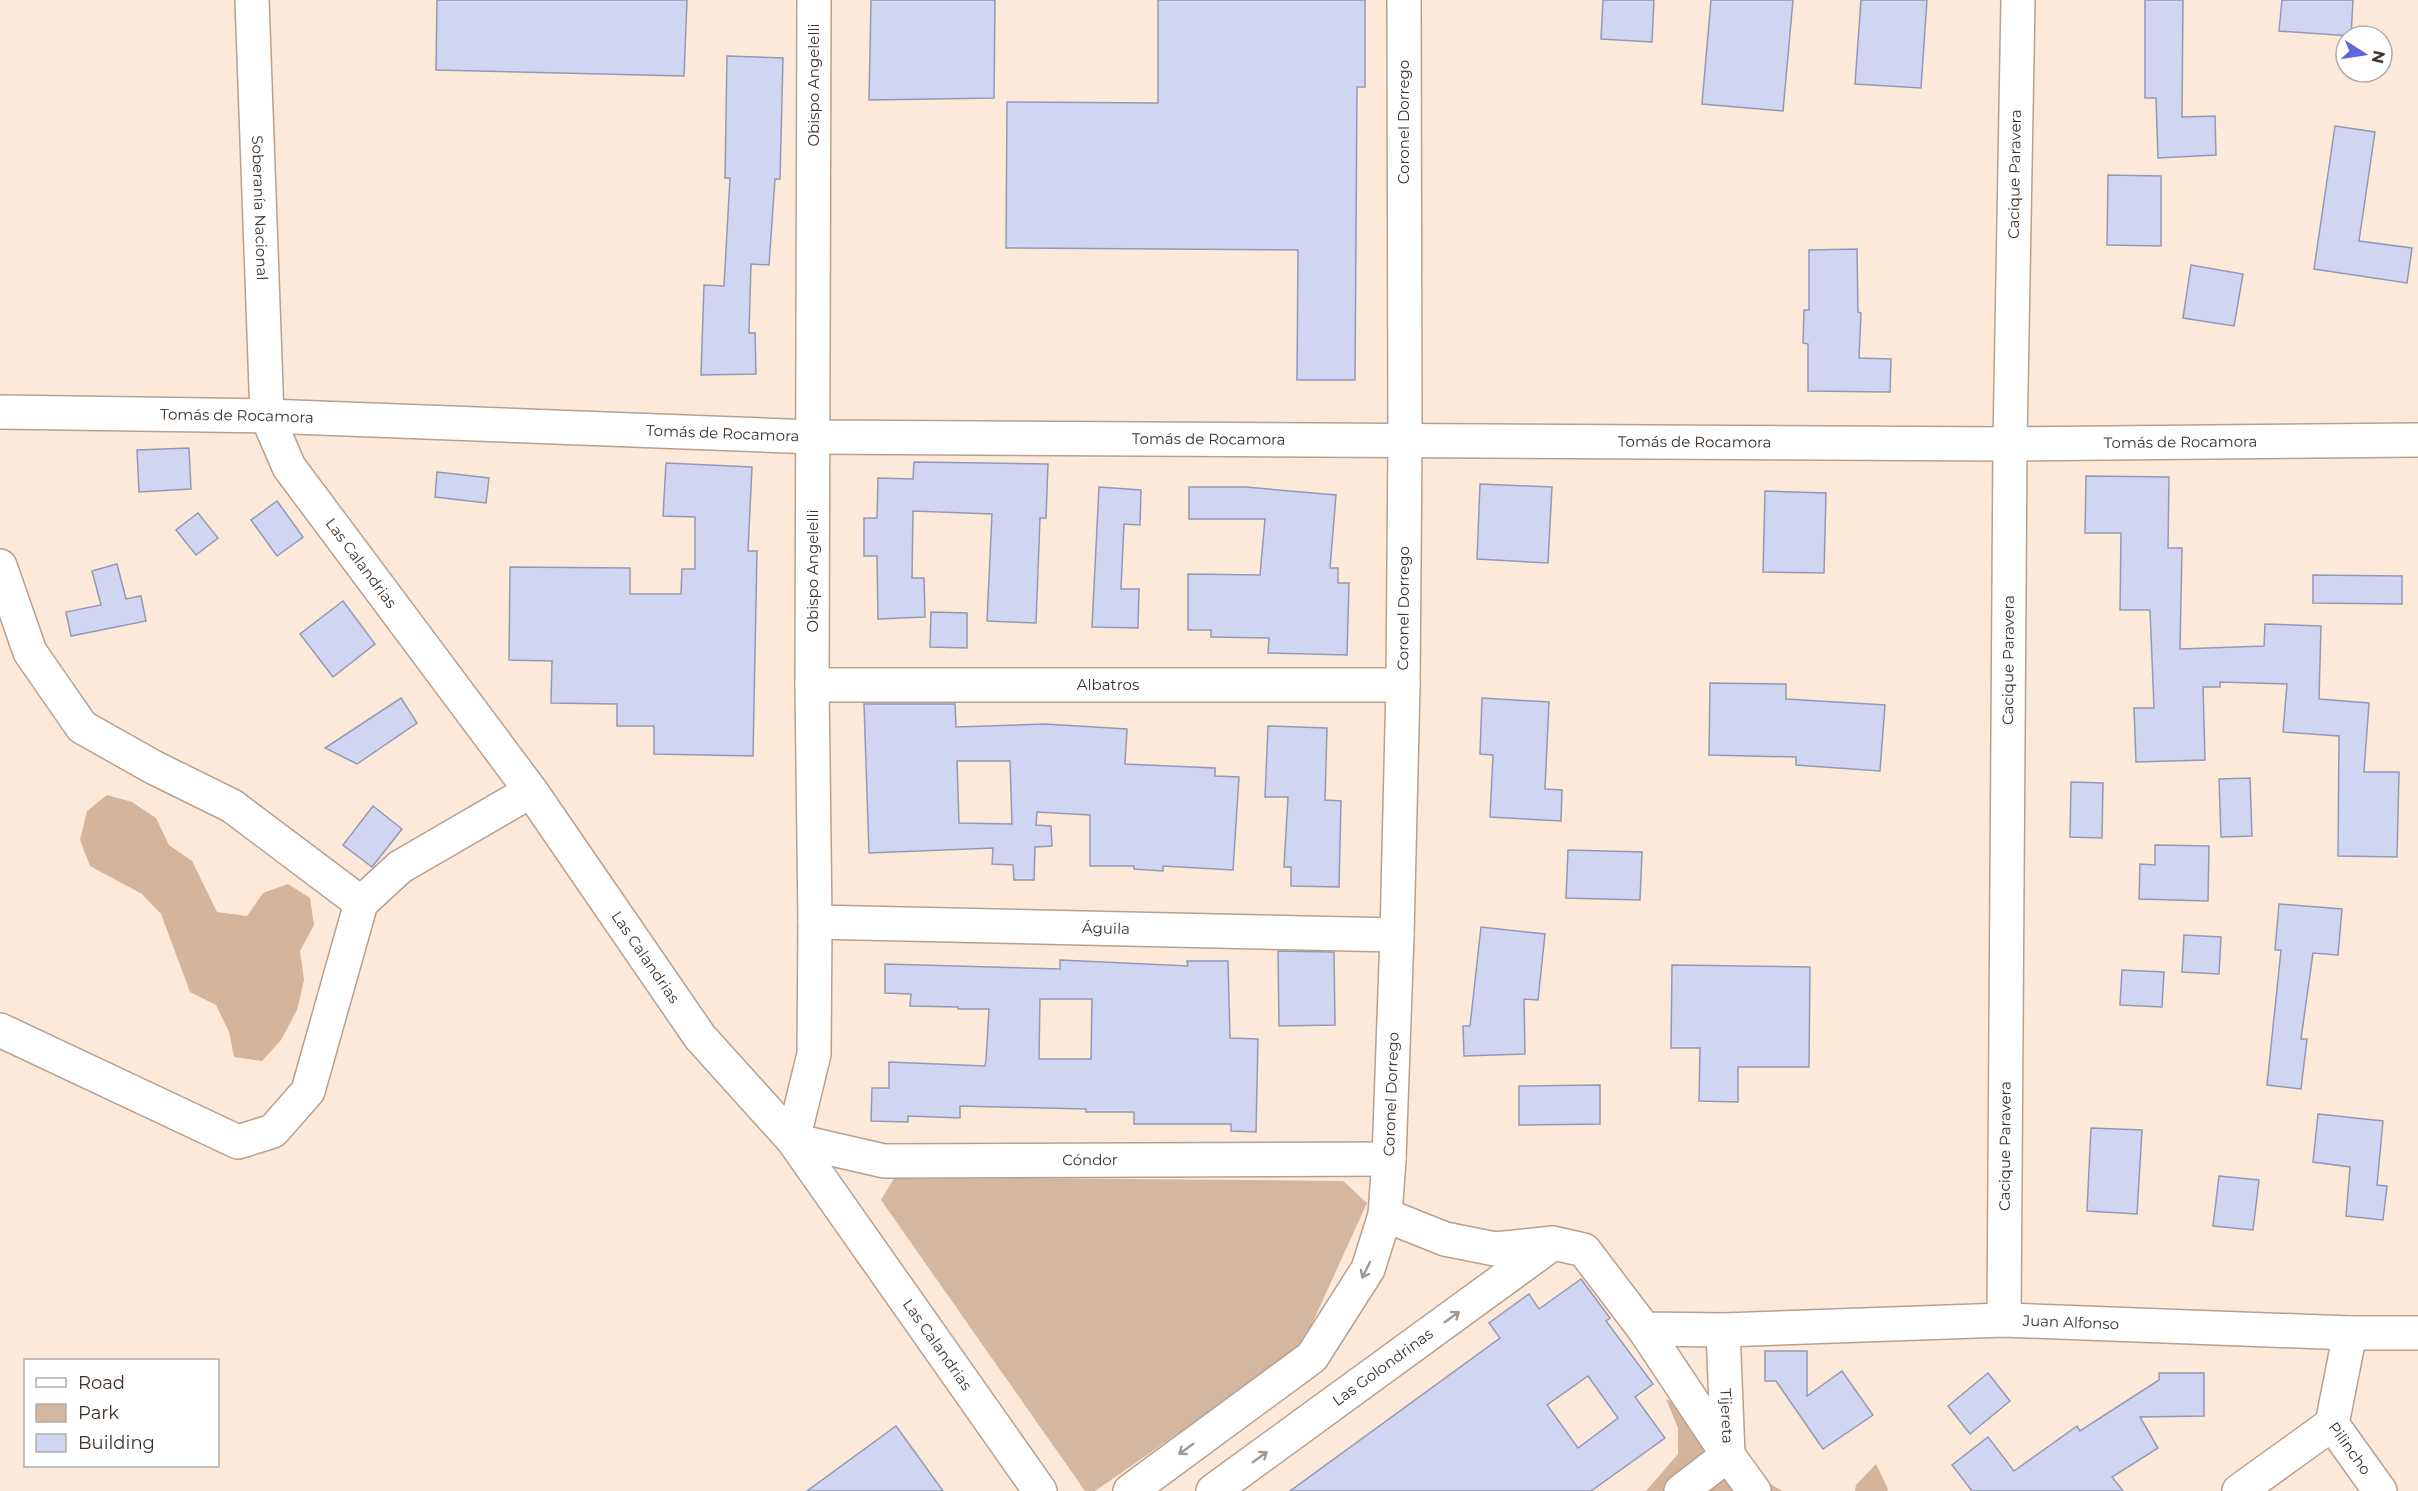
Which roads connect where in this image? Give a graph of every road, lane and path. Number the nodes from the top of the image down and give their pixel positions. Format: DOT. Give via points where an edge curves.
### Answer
graph roads {
  1 [pos="252,0"];
  2 [pos="814,0"];
  3 [pos="1404,0"];
  4 [pos="2018,0"];
  5 [pos="0,412"];
  6 [pos="267,416"];
  7 [pos="814,437"];
  8 [pos="2418,440"];
  9 [pos="1405,441"];
  10 [pos="2010,444"];
  11 [pos="0,566"];
  12 [pos="812,685"];
  13 [pos="1403,686"];
  14 [pos="531,791"];
  15 [pos="361,903"];
  16 [pos="815,922"];
  17 [pos="1397,935"];
  18 [pos="0,1030"];
  19 [pos="793,1140"];
  20 [pos="1389,1159"];
  21 [pos="1385,1215"];
  22 [pos="1553,1243"];
  23 [pos="2004,1320"];
  24 [pos="1644,1329"];
  25 [pos="1723,1330"];
  26 [pos="2350,1333"];
  27 [pos="2418,1333"];
  28 [pos="2332,1424"];
  29 [pos="1728,1455"];
  30 [pos="1040,1491"];
  31 [pos="1130,1491"];
  32 [pos="1213,1491"];
  33 [pos="1681,1491"];
  34 [pos="1754,1491"];
  35 [pos="2239,1491"];
  36 [pos="2380,1491"];
  1 -- 6 [label="street, Soberanía Nacional"];
  2 -- 7 [label="street, Obispo Angelelli"];
  3 -- 9 [label="street, Coronel Dorrego"];
  4 -- 10 [label="street, Cacique Paravera"];
  5 -- 6 [label="street, Tomás de Rocamora"];
  6 -- 7 [label="street, Tomás de Rocamora"];
  6 -- 14 [label="street, Las Calandrias" via="289,467"];
  7 -- 9 [label="street, Tomás de Rocamora"];
  7 -- 12 [label="street, Obispo Angelelli"];
  8 -- 10 [label="street, Tomás de Rocamora"];
  9 -- 10 [label="street, Tomás de Rocamora"];
  9 -- 13 [label="street, Coronel Dorrego"];
  10 -- 23 [label="street, Cacique Paravera"];
  11 -- 15 [label="street" via="30,652 82,727 232,806"];
  12 -- 13 [label="street, Albatros"];
  12 -- 16 [label="street, Obispo Angelelli"];
  13 -- 17 [label="street, Coronel Dorrego"];
  14 -- 15 [label="street" via="400,867"];
  14 -- 19 [label="street, Las Calandrias" via="700,1037"];
  15 -- 18 [label="street" via="308,1091 273,1131 238,1142"];
  16 -- 17 [label="street, Águila"];
  16 -- 19 [label="street, Obispo Angelelli" via="814,1054"];
  17 -- 20 [label="street, Coronel Dorrego"];
  19 -- 20 [label="street, Cóndor" via="884,1161"];
  19 -- 30 [label="street, Las Calandrias"];
  20 -- 21 [label="street, Coronel Dorrego"];
  21 -- 22 [label="street" via="1444,1239 1496,1249"];
  21 -- 31 [label="street, one-way" via="1368,1269 1312,1357"];
  22 -- 24 [label="street" via="1584,1250"];
  32 -- 22 [label="street, Las Golondrinas, one-way"];
  23 -- 25 [label="street, Juan Alfonso"];
  23 -- 26 [label="street, Juan Alfonso"];
  24 -- 25 [label="street, Juan Alfonso"];
  24 -- 29 [label="street"];
  25 -- 29 [label="street, Tijereta"];
  26 -- 27 [label="street, Juan Alfonso"];
  26 -- 28 [label="street, Pilincho"];
  28 -- 35 [label="street"];
  28 -- 36 [label="street, Pilincho"];
  29 -- 33 [label="street"];
  29 -- 34 [label="street, Tijereta"];
}
